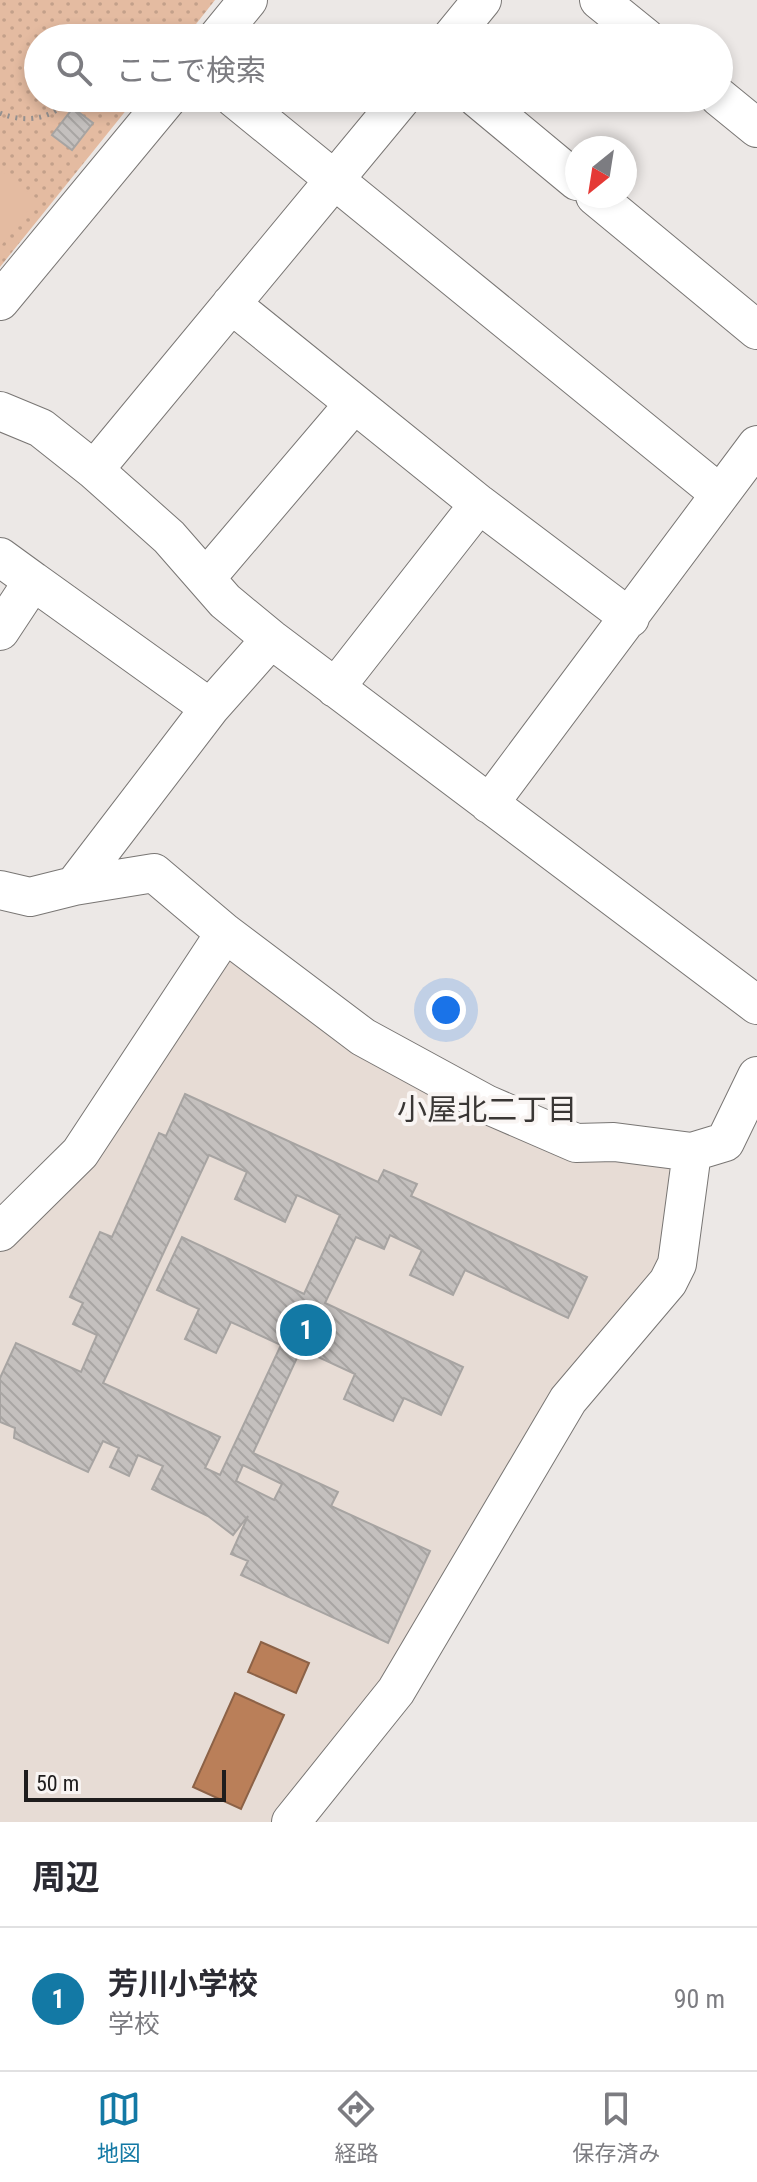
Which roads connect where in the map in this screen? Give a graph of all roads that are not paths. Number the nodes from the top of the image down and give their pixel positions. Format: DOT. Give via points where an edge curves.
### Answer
graph roads {
  1 [pos="248,0"];
  2 [pos="482,0"];
  3 [pos="599,0"];
  4 [pos="228,24"];
  5 [pos="462,24"];
  6 [pos="629,24"];
  7 [pos="733,108"];
  8 [pos="156,112"];
  9 [pos="251,112"];
  10 [pos="391,112"];
  11 [pos="494,112"];
  12 [pos="757,128"];
  13 [pos="565,171"];
  14 [pos="335,182"];
  15 [pos="610,208"];
  16 [pos="0,301"];
  17 [pos="231,304"];
  18 [pos="757,330"];
  19 [pos="354,404"];
  20 [pos="0,411"];
  21 [pos="757,445"];
  22 [pos="94,470"];
  23 [pos="720,494"];
  24 [pos="479,504"];
  25 [pos="0,557"];
  26 [pos="206,578"];
  27 [pos="33,581"];
  28 [pos="630,618"];
  29 [pos="0,631"];
  30 [pos="271,639"];
  31 [pos="335,688"];
  32 [pos="210,708"];
  33 [pos="489,804"];
  34 [pos="74,886"];
  35 [pos="0,890"];
  36 [pos="225,933"];
  37 [pos="757,1005"];
  38 [pos="757,1076"];
  39 [pos="692,1152"];
  40 [pos="0,1232"];
  41 [pos="291,1822"];
  1 -- 4 [label="street"];
  2 -- 5 [label="street"];
  3 -- 6 [label="street"];
  7 -- 12 [label="street"];
  8 -- 16 [label="street"];
  9 -- 14 [label="street"];
  10 -- 14 [label="street"];
  11 -- 13 [label="street"];
  14 -- 17 [label="street"];
  14 -- 23 [label="street"];
  15 -- 18 [label="street"];
  17 -- 19 [label="street"];
  17 -- 22 [label="street"];
  19 -- 24 [label="street"];
  19 -- 26 [label="street"];
  20 -- 22 [label="street" via="41,428"];
  21 -- 23 [label="street"];
  22 -- 26 [label="street"];
  23 -- 28 [label="street"];
  24 -- 28 [label="street"];
  24 -- 31 [label="street"];
  25 -- 27 [label="street"];
  26 -- 30 [label="street"];
  27 -- 29 [label="street"];
  27 -- 32 [label="street"];
  28 -- 33 [label="street"];
  30 -- 31 [label="street"];
  30 -- 32 [label="street"];
  31 -- 33 [label="street"];
  32 -- 34 [label="street"];
  33 -- 37 [label="street"];
  34 -- 35 [label="street" via="30,897"];
  34 -- 36 [label="street" via="154,873"];
  36 -- 39 [label="street" via="363,1037 486,1104 576,1143"];
  36 -- 40 [label="street" via="80,1153"];
  38 -- 39 [label="street" via="725,1142"];
  39 -- 41 [label="street" via="677,1264 668,1282 568,1400 396,1691"];
}
